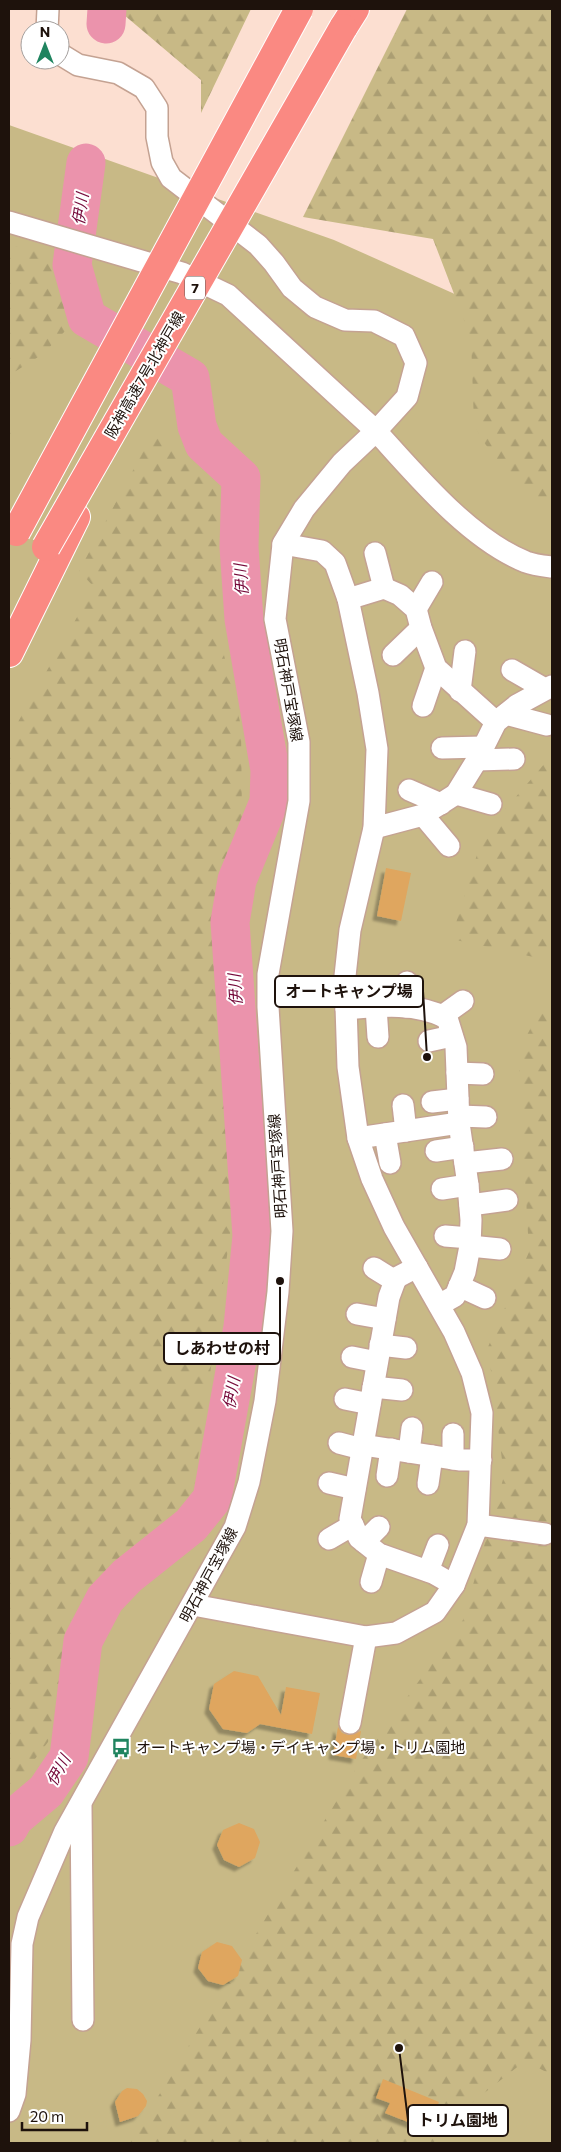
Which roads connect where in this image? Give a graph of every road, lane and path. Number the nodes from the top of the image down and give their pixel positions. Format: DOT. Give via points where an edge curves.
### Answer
graph roads {
  1 [pos="299,9"];
  2 [pos="349,18"];
  3 [pos="70,60"];
  4 [pos="9,222"];
  5 [pos="376,431"];
  6 [pos="11,532"];
  7 [pos="283,544"];
  8 [pos="52,551"];
  9 [pos="375,553"];
  10 [pos="552,567"];
  11 [pos="432,582"];
  12 [pos="384,588"];
  13 [pos="348,599"];
  14 [pos="9,611"];
  15 [pos="419,618"];
  16 [pos="465,651"];
  17 [pos="9,653"];
  18 [pos="393,655"];
  19 [pos="436,668"];
  20 [pos="512,670"];
  21 [pos="548,688"];
  22 [pos="460,691"];
  23 [pos="423,706"];
  24 [pos="501,718"];
  25 [pos="546,725"];
  26 [pos="442,748"];
  27 [pos="480,754"];
  28 [pos="514,759"];
  29 [pos="409,790"];
  30 [pos="440,804"];
  31 [pos="491,804"];
  32 [pos="374,828"];
  33 [pos="449,846"];
  34 [pos="407,982"];
  35 [pos="463,1001"];
  36 [pos="376,1007"];
  37 [pos="406,1007"];
  38 [pos="346,1009"];
  39 [pos="442,1016"];
  40 [pos="378,1036"];
  41 [pos="452,1036"];
  42 [pos="429,1041"];
  43 [pos="457,1074"];
  44 [pos="483,1074"];
  45 [pos="432,1102"];
  46 [pos="403,1105"];
  47 [pos="459,1113"];
  48 [pos="486,1117"];
  49 [pos="406,1131"];
  50 [pos="385,1134"];
  51 [pos="358,1138"];
  52 [pos="436,1151"];
  53 [pos="464,1155"];
  54 [pos="502,1159"];
  55 [pos="390,1164"];
  56 [pos="442,1189"];
  57 [pos="469,1195"];
  58 [pos="507,1200"];
  59 [pos="445,1236"];
  60 [pos="470,1242"];
  61 [pos="500,1249"];
  62 [pos="417,1267"];
  63 [pos="374,1268"];
  64 [pos="395,1282"];
  65 [pos="459,1286"];
  66 [pos="485,1298"];
  67 [pos="439,1306"];
  68 [pos="357,1314"];
  69 [pos="385,1320"];
  70 [pos="406,1348"];
  71 [pos="379,1354"];
  72 [pos="352,1357"];
  73 [pos="402,1390"];
  74 [pos="371,1396"];
  75 [pos="345,1400"];
  76 [pos="412,1428"];
  77 [pos="453,1434"];
  78 [pos="339,1443"];
  79 [pos="362,1447"];
  80 [pos="400,1451"];
  81 [pos="442,1457"];
  82 [pos="481,1460"];
  83 [pos="387,1476"];
  84 [pos="329,1483"];
  85 [pos="428,1484"];
  86 [pos="355,1489"];
  87 [pos="478,1525"];
  88 [pos="379,1527"];
  89 [pos="545,1534"];
  90 [pos="329,1539"];
  91 [pos="365,1540"];
  92 [pos="438,1545"];
  93 [pos="428,1571"];
  94 [pos="371,1582"];
  95 [pos="454,1585"];
  96 [pos="193,1605"];
  97 [pos="366,1637"];
  98 [pos="350,1723"];
  99 [pos="81,1804"];
  100 [pos="83,2020"];
  101 [pos="9,2111"];
  1 -- 6 [label="highway, bridge" via="141,302"];
  2 -- 8 [label="highway, 阪神高速7号北神戸線 / 7, bridge" via="130,404"];
  3 -- 5 [label="street, 明石神戸宝塚線" via="78,65 118,72 144,88 156,108 156,137 162,162 171,178 258,245 292,288 315,307 346,320 374,321 404,336 416,363 407,397"];
  4 -- 5 [label="street" via="182,273 228,294"];
  5 -- 7 [label="street, 明石神戸宝塚線" via="342,463 304,509"];
  5 -- 10 [label="street" via="422,482 489,543 527,563"];
  7 -- 13 [label="street" via="322,551 335,563"];
  7 -- 96 [label="street, 明石神戸宝塚線" via="275,619 299,742 299,800 268,974 282,1231 278,1292 265,1400 249,1482 235,1527"];
  8 -- 14 [label="highway, 阪神高速7号北神戸線 / 7"];
  8 -- 17 [label="highway, 7"];
  9 -- 12 [label="street"];
  11 -- 15 [label="street"];
  12 -- 13 [label="street"];
  12 -- 15 [label="street" via="400,595"];
  13 -- 32 [label="street" via="377,748"];
  15 -- 18 [label="street"];
  15 -- 19 [label="street"];
  16 -- 22 [label="street"];
  19 -- 22 [label="street"];
  19 -- 23 [label="street"];
  20 -- 21 [label="street"];
  21 -- 24 [label="street"];
  22 -- 24 [label="street"];
  24 -- 25 [label="street"];
  24 -- 27 [label="street"];
  26 -- 27 [label="street"];
  27 -- 28 [label="street"];
  27 -- 30 [label="street"];
  29 -- 30 [label="street"];
  30 -- 31 [label="street"];
  30 -- 32 [label="street"];
  30 -- 33 [label="street"];
  32 -- 38 [label="street" via="350,930 345,976"];
  34 -- 37 [label="street"];
  35 -- 39 [label="street"];
  36 -- 37 [label="street"];
  36 -- 38 [label="street"];
  36 -- 40 [label="street"];
  37 -- 39 [label="street" via="428,1009"];
  38 -- 51 [label="street" via="348,1067"];
  39 -- 41 [label="street" via="447,1018"];
  41 -- 42 [label="street"];
  41 -- 43 [label="street" via="456,1046"];
  43 -- 44 [label="street"];
  43 -- 47 [label="street"];
  45 -- 47 [label="street"];
  46 -- 49 [label="street"];
  47 -- 48 [label="street"];
  47 -- 49 [label="street"];
  47 -- 53 [label="street"];
  49 -- 50 [label="street"];
  50 -- 51 [label="street"];
  50 -- 55 [label="street"];
  51 -- 62 [label="street" via="372,1179"];
  52 -- 53 [label="street"];
  53 -- 54 [label="street"];
  53 -- 57 [label="street"];
  56 -- 57 [label="street"];
  57 -- 58 [label="street"];
  57 -- 60 [label="street"];
  59 -- 60 [label="street"];
  60 -- 61 [label="street"];
  60 -- 65 [label="street"];
  62 -- 64 [label="street" via="396,1278"];
  62 -- 67 [label="street"];
  63 -- 64 [label="street"];
  64 -- 69 [label="street"];
  65 -- 66 [label="street"];
  65 -- 67 [label="street" via="455,1296"];
  67 -- 82 [label="street" via="472,1372 482,1413"];
  68 -- 69 [label="street"];
  69 -- 71 [label="street"];
  70 -- 71 [label="street"];
  71 -- 72 [label="street"];
  71 -- 74 [label="street"];
  73 -- 74 [label="street"];
  74 -- 75 [label="street"];
  74 -- 79 [label="street"];
  76 -- 80 [label="street"];
  77 -- 81 [label="street"];
  78 -- 79 [label="street"];
  79 -- 80 [label="street"];
  79 -- 86 [label="street"];
  80 -- 81 [label="street"];
  80 -- 83 [label="street"];
  81 -- 82 [label="street"];
  81 -- 85 [label="street"];
  82 -- 87 [label="street"];
  84 -- 86 [label="street"];
  86 -- 91 [label="street" via="350,1518"];
  87 -- 89 [label="street"];
  87 -- 95 [label="street"];
  88 -- 91 [label="street"];
  90 -- 91 [label="street"];
  91 -- 93 [label="street"];
  91 -- 94 [label="street"];
  92 -- 93 [label="street"];
  93 -- 95 [label="street"];
  95 -- 97 [label="street" via="435,1612 396,1632"];
  96 -- 97 [label="street"];
  96 -- 99 [label="street, 明石神戸宝塚線"];
  97 -- 98 [label="street"];
  99 -- 100 [label="street"];
  99 -- 101 [label="street, 明石神戸宝塚線" via="65,1831 28,1917 22,1944 15,2094"];
}
